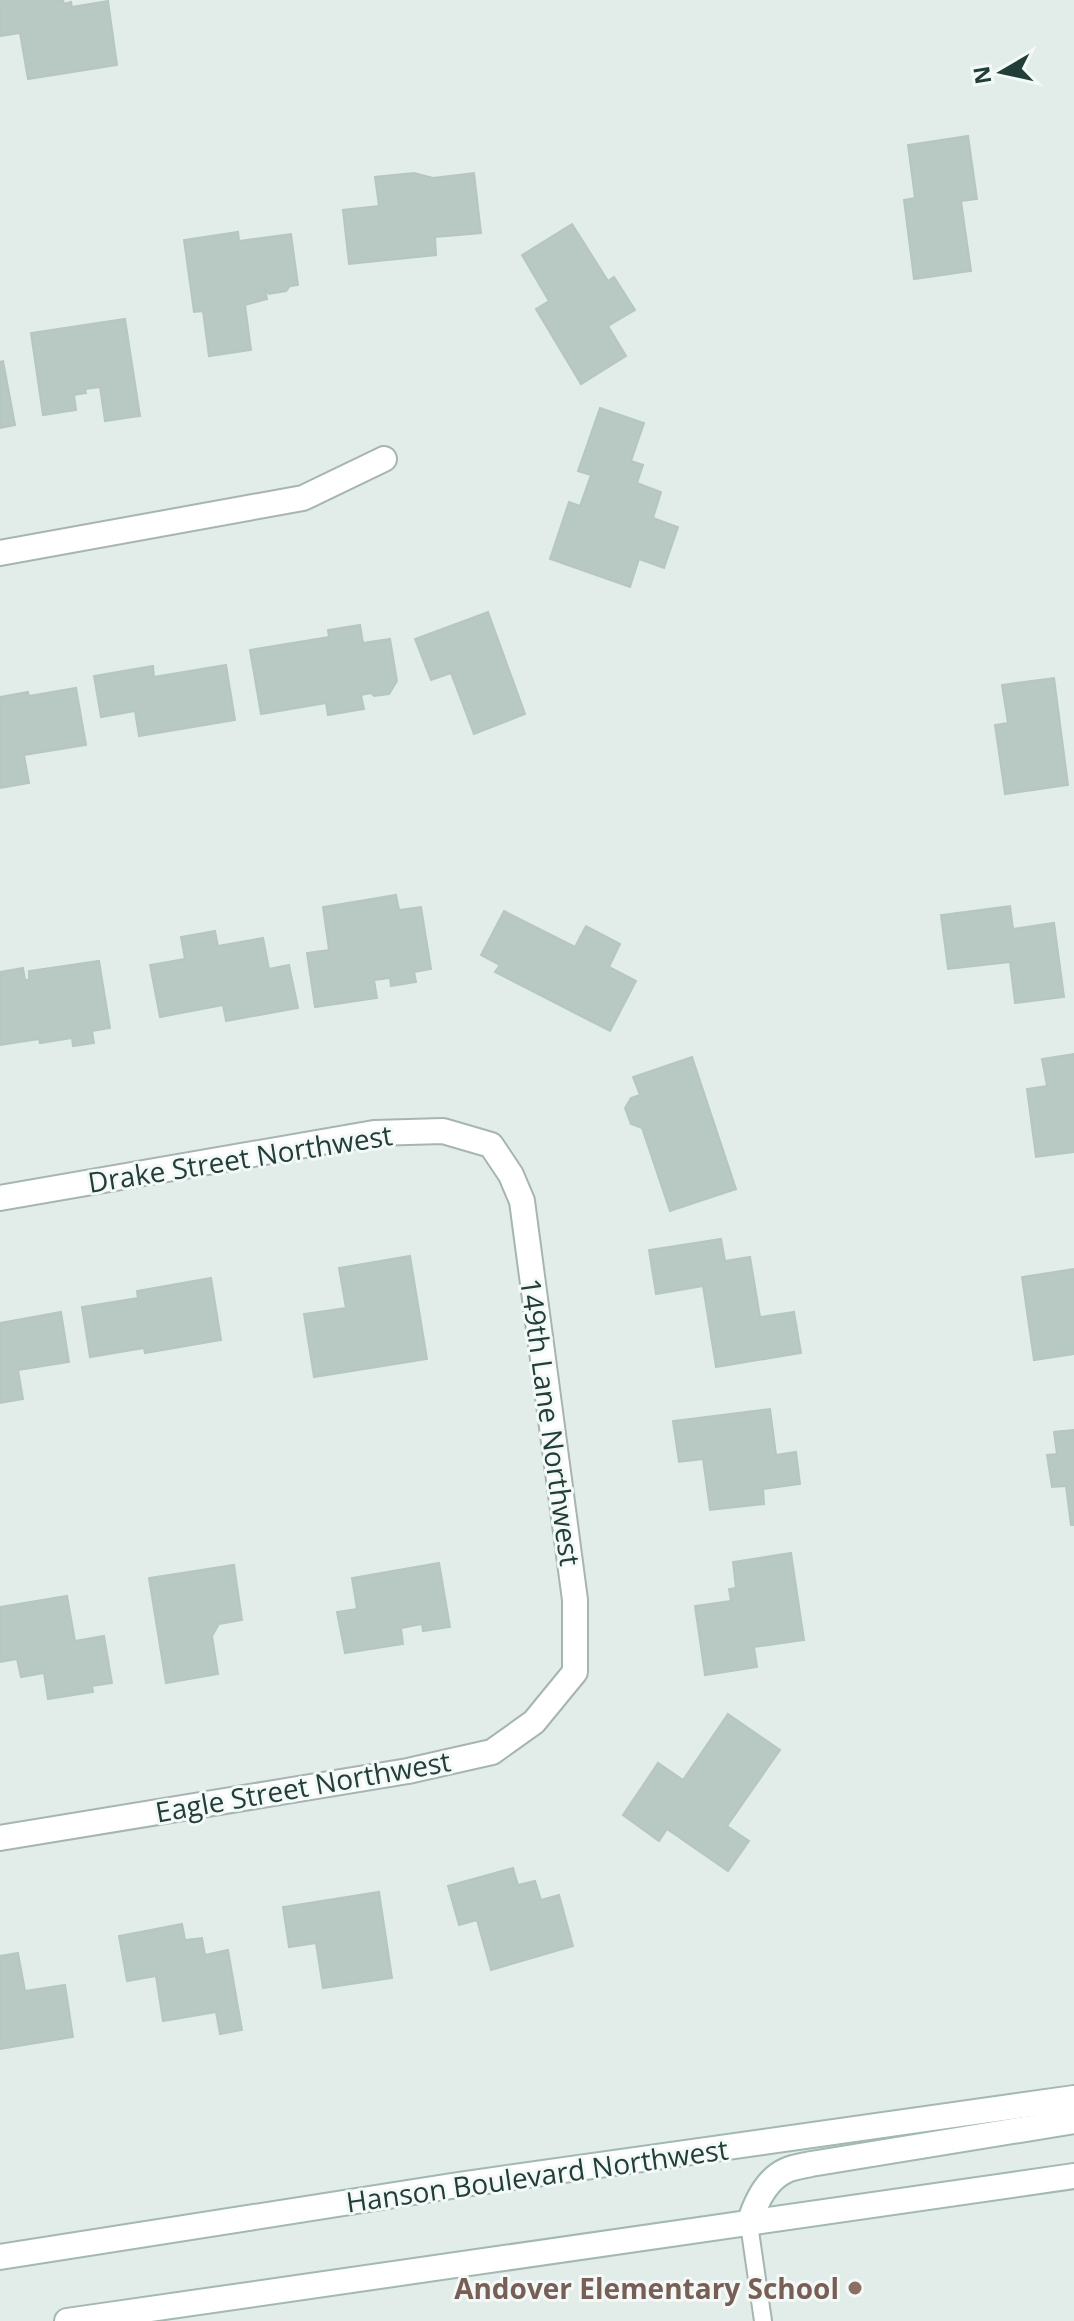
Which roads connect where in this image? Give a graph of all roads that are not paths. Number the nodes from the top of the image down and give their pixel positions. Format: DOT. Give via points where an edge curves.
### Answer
graph roads {
  1 [pos="384,459"];
  2 [pos="0,553"];
  3 [pos="511,1175"];
  4 [pos="0,1198"];
  5 [pos="575,1672"];
  6 [pos="0,1838"];
  7 [pos="1074,2098"];
  8 [pos="1074,2121"];
  9 [pos="1074,2176"];
  10 [pos="749,2224"];
  11 [pos="0,2257"];
  12 [pos="67,2321"];
  13 [pos="763,2321"];
  1 -- 2 [label="main road" via="303,498"];
  3 -- 4 [label="main road, Drake Street Northwest" via="491,1145 443,1131 374,1133"];
  3 -- 5 [label="main road, 149th Lane Northwest" via="522,1201 575,1600"];
  5 -- 6 [label="main road, Eagle Street Northwest" via="534,1722 492,1752 408,1771"];
  7 -- 11 [label="main road, Hanson Boulevard Northwest" via="458,2185"];
  8 -- 10 [label="main road" via="785,2171 758,2199"];
  9 -- 10 [label="main road"];
  10 -- 12 [label="main road"];
  10 -- 13 [label="lane"];
}
